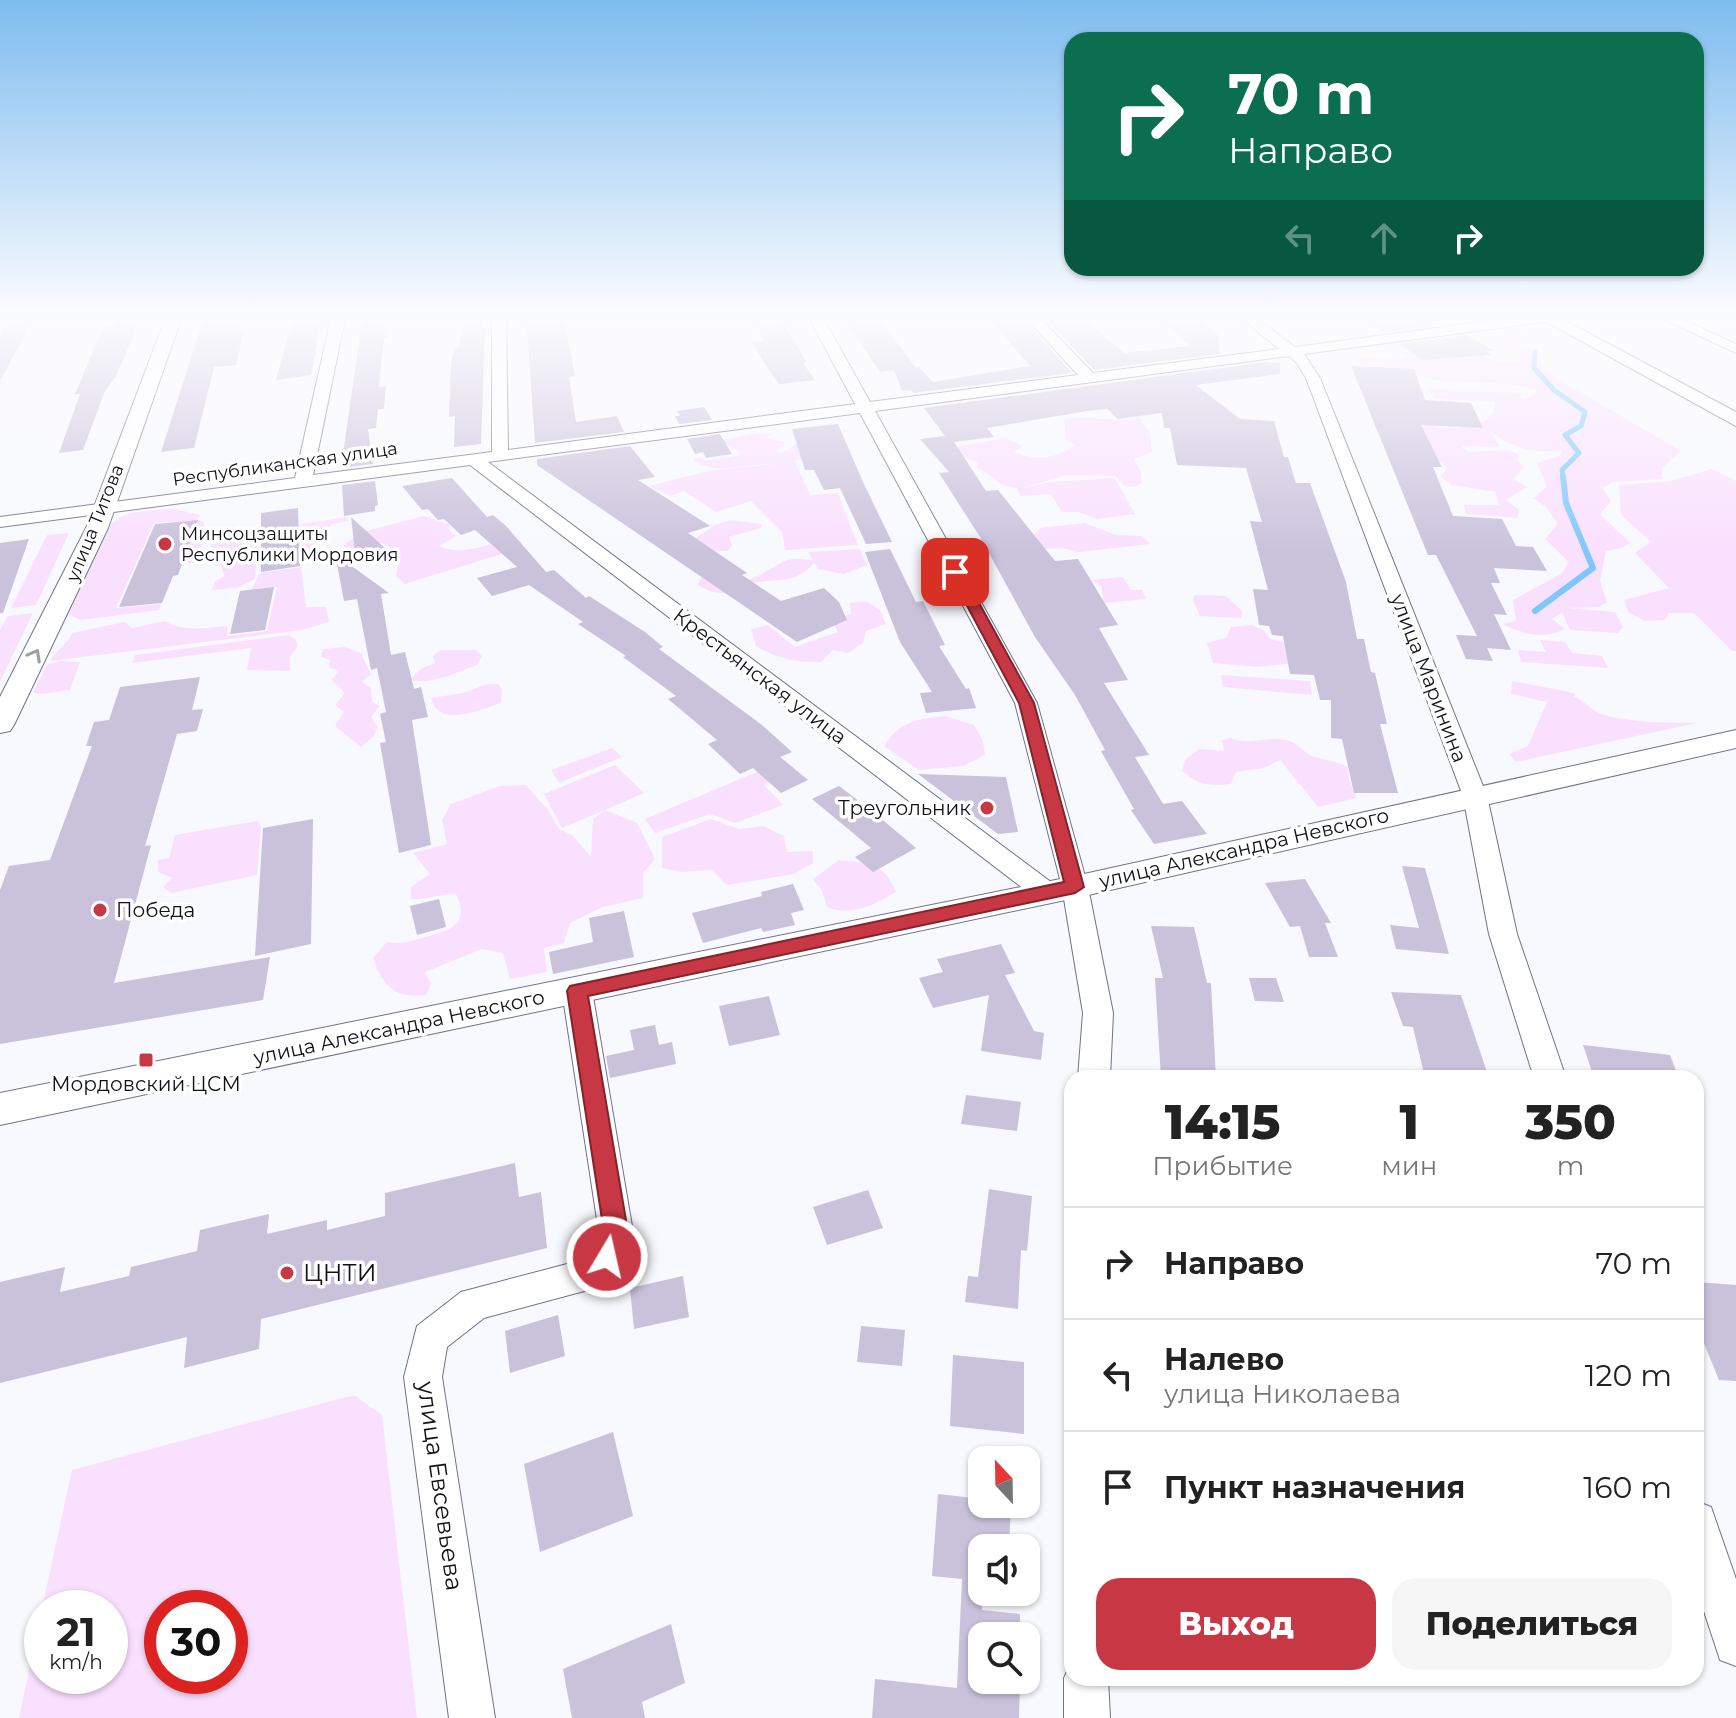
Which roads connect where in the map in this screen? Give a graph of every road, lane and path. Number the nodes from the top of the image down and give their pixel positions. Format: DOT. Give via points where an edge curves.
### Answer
graph roads {
  1 [pos="145,394"];
  2 [pos="322,394"];
  3 [pos="500,394"];
  4 [pos="859,394"];
  5 [pos="965,394"];
  6 [pos="1319,394"];
  7 [pos="1688,394"];
  8 [pos="866,407"];
  9 [pos="1736,420"];
  10 [pos="500,456"];
  11 [pos="473,459"];
  12 [pos="303,482"];
  13 [pos="103,508"];
  14 [pos="0,522"];
  15 [pos="0,725"];
  16 [pos="1736,739"];
  17 [pos="1475,796"];
  18 [pos="1060,889"];
  19 [pos="577,991"];
  20 [pos="1094,1070"];
  21 [pos="1547,1070"];
  22 [pos="0,1109"];
  23 [pos="1704,1546"];
  24 [pos="1736,1644"];
  25 [pos="1086,1686"];
  26 [pos="472,1718"];
  27 [pos="1087,1718"];
  1 -- 13 [label="main road, улица Титова"];
  2 -- 12 [label="street"];
  3 -- 10 [label="street"];
  4 -- 8 [label="street"];
  5 -- 8 [label="street, Республиканская улица"];
  6 -- 17 [label="street, улица Маринина"];
  7 -- 9 [label="main road"];
  8 -- 10 [label="street, Республиканская улица"];
  8 -- 18 [label="street" via="1026,703"];
  10 -- 11 [label="street, Республиканская улица"];
  11 -- 12 [label="street, Республиканская улица"];
  11 -- 18 [label="street, Крестьянская улица"];
  12 -- 13 [label="street, Республиканская улица"];
  13 -- 14 [label="street, Республиканская улица"];
  15 -- 13 [label="main road, улица Титова, one-way"];
  16 -- 17 [label="main road, улица Александра Невского"];
  17 -- 18 [label="main road, улица Александра Невского"];
  17 -- 21 [label="street, улица Маринина" via="1503,934"];
  18 -- 19 [label="main road, улица Александра Невского"];
  18 -- 20 [label="street" via="1098,1013"];
  19 -- 22 [label="main road, улица Александра Невского"];
  19 -- 26 [label="street, улица Евсевьева" via="615,1226 607,1257 575,1278 474,1304 430,1338 423,1377"];
  23 -- 24 [label="street"];
  25 -- 27 [label="street"];
}
